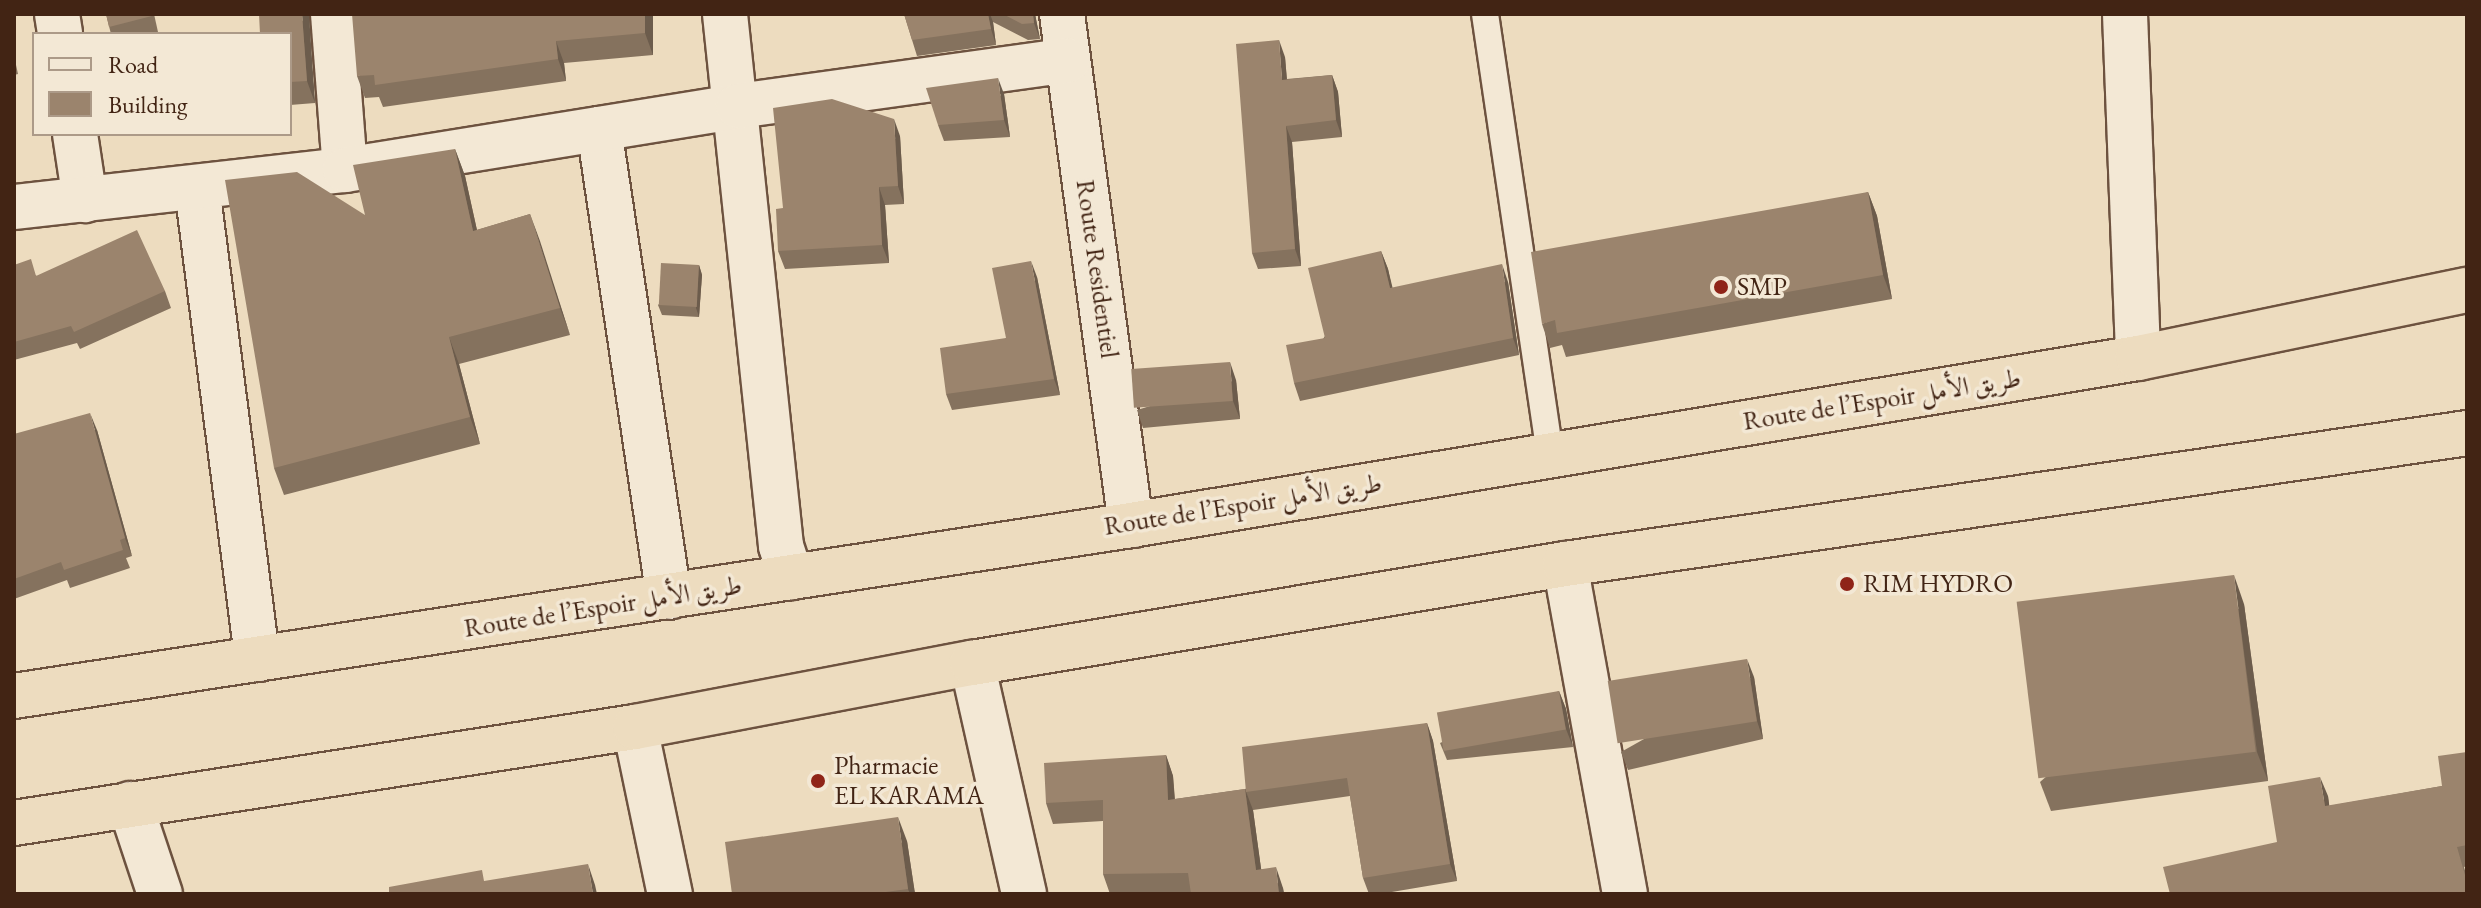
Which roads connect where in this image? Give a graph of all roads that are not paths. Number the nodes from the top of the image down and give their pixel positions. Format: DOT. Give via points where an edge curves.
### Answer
graph roads {
  1 [pos="333,14"];
  2 [pos="725,14"];
  3 [pos="1062,14"];
  4 [pos="1485,14"];
  5 [pos="2125,14"];
  6 [pos="1068,60"];
  7 [pos="738,106"];
  8 [pos="599,129"];
  9 [pos="75,136"];
  10 [pos="345,170"];
  11 [pos="197,188"];
  12 [pos="85,200"];
  13 [pos="14,207"];
  14 [pos="2467,290"];
  15 [pos="2138,358"];
  16 [pos="2467,433"];
  17 [pos="1550,454"];
  18 [pos="1131,525"];
  19 [pos="1565,564"];
  20 [pos="791,577"];
  21 [pos="669,597"];
  22 [pos="257,659"];
  23 [pos="972,663"];
  24 [pos="14,696"];
  25 [pos="635,727"];
  26 [pos="130,804"];
  27 [pos="14,823"];
  28 [pos="160,894"];
  29 [pos="670,894"];
  30 [pos="1024,894"];
  31 [pos="1625,894"];
  1 -- 10 [label="street"];
  2 -- 7 [label="street"];
  3 -- 6 [label="street, Route Residentiel"];
  4 -- 17 [label="lane"];
  5 -- 15 [label="street"];
  6 -- 7 [label="street"];
  6 -- 18 [label="street, Route Residentiel"];
  7 -- 8 [label="street"];
  7 -- 20 [label="street" via="781,546"];
  8 -- 10 [label="street"];
  8 -- 21 [label="street"];
  9 -- 12 [label="street"];
  10 -- 11 [label="street"];
  11 -- 12 [label="street"];
  11 -- 22 [label="street"];
  12 -- 13 [label="street"];
  14 -- 15 [label="highway, Route de l’Espoir طريق الأمل"];
  15 -- 17 [label="highway, Route de l’Espoir طريق الأمل"];
  16 -- 19 [label="highway"];
  17 -- 18 [label="highway, Route de l’Espoir طريق الأمل"];
  18 -- 20 [label="highway, Route de l’Espoir طريق الأمل"];
  19 -- 23 [label="highway"];
  19 -- 31 [label="street"];
  20 -- 21 [label="highway, Route de l’Espoir طريق الأمل"];
  21 -- 22 [label="highway, Route de l’Espoir طريق الأمل"];
  22 -- 24 [label="highway, Route de l’Espoir طريق الأمل"];
  23 -- 25 [label="highway"];
  23 -- 30 [label="street"];
  25 -- 26 [label="highway"];
  25 -- 29 [label="street"];
  26 -- 27 [label="highway"];
  26 -- 28 [label="street"];
}
